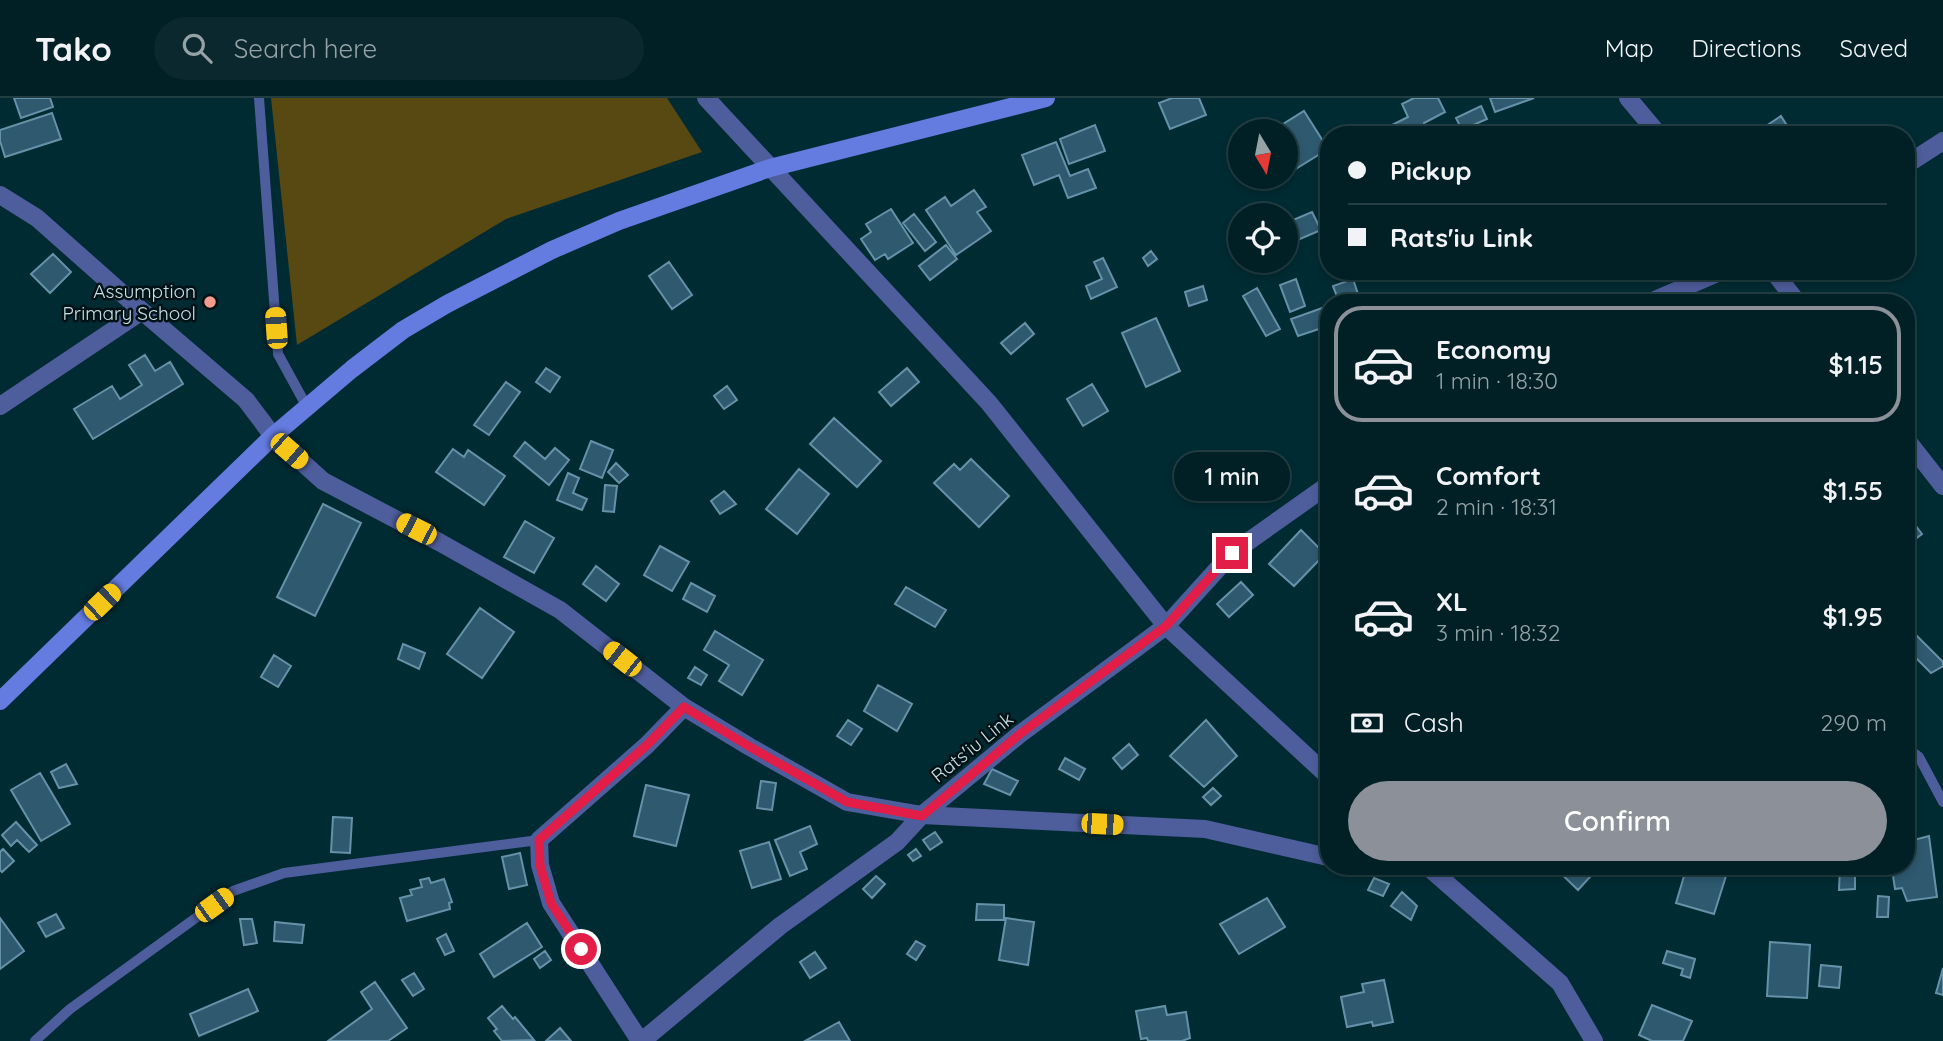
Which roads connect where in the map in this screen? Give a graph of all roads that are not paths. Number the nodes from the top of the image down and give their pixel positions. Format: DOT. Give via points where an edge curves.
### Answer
graph roads {
  1 [pos="259,98"];
  2 [pos="706,98"];
  3 [pos="1046,98"];
  4 [pos="1628,98"];
  5 [pos="1651,126"];
  6 [pos="1943,141"];
  7 [pos="1915,159"];
  8 [pos="770,168"];
  9 [pos="0,195"];
  10 [pos="1701,280"];
  11 [pos="1780,280"];
  12 [pos="1669,294"];
  13 [pos="1791,294"];
  14 [pos="142,311"];
  15 [pos="0,405"];
  16 [pos="307,407"];
  17 [pos="273,436"];
  18 [pos="1915,450"];
  19 [pos="1943,486"];
  20 [pos="1320,491"];
  21 [pos="1166,626"];
  22 [pos="0,701"];
  23 [pos="684,707"];
  24 [pos="1915,754"];
  25 [pos="1320,769"];
  26 [pos="1943,802"];
  27 [pos="922,816"];
  28 [pos="539,840"];
  29 [pos="1320,855"];
  30 [pos="1437,875"];
  31 [pos="35,1041"];
  32 [pos="641,1041"];
  33 [pos="1594,1041"];
  1 -- 16 [label="lane" via="278,354"];
  2 -- 8 [label="street"];
  3 -- 8 [label="main road"];
  4 -- 5 [label="street"];
  6 -- 7 [label="street"];
  8 -- 16 [label="main road" via="619,220 481,286 403,330"];
  8 -- 21 [label="street" via="989,403"];
  9 -- 14 [label="street" via="37,218"];
  10 -- 12 [label="street"];
  11 -- 13 [label="street"];
  14 -- 15 [label="street"];
  14 -- 17 [label="street" via="246,400"];
  16 -- 17 [label="main road"];
  17 -- 22 [label="main road"];
  17 -- 23 [label="street" via="323,481 560,610"];
  18 -- 19 [label="street"];
  20 -- 21 [label="street, Rats'iu Link" via="1232,553"];
  21 -- 25 [label="street"];
  21 -- 27 [label="street, Rats'iu Link" via="1020,734"];
  23 -- 27 [label="street" via="847,802"];
  23 -- 28 [label="street"];
  24 -- 26 [label="lane"];
  27 -- 29 [label="street" via="1205,829"];
  27 -- 32 [label="street, Rats'iu Link" via="897,842 780,926"];
  28 -- 31 [label="lane" via="284,873 233,891 70,1009"];
  28 -- 32 [label="street" via="540,865 551,903"];
  30 -- 33 [label="street" via="1560,983"];
}
